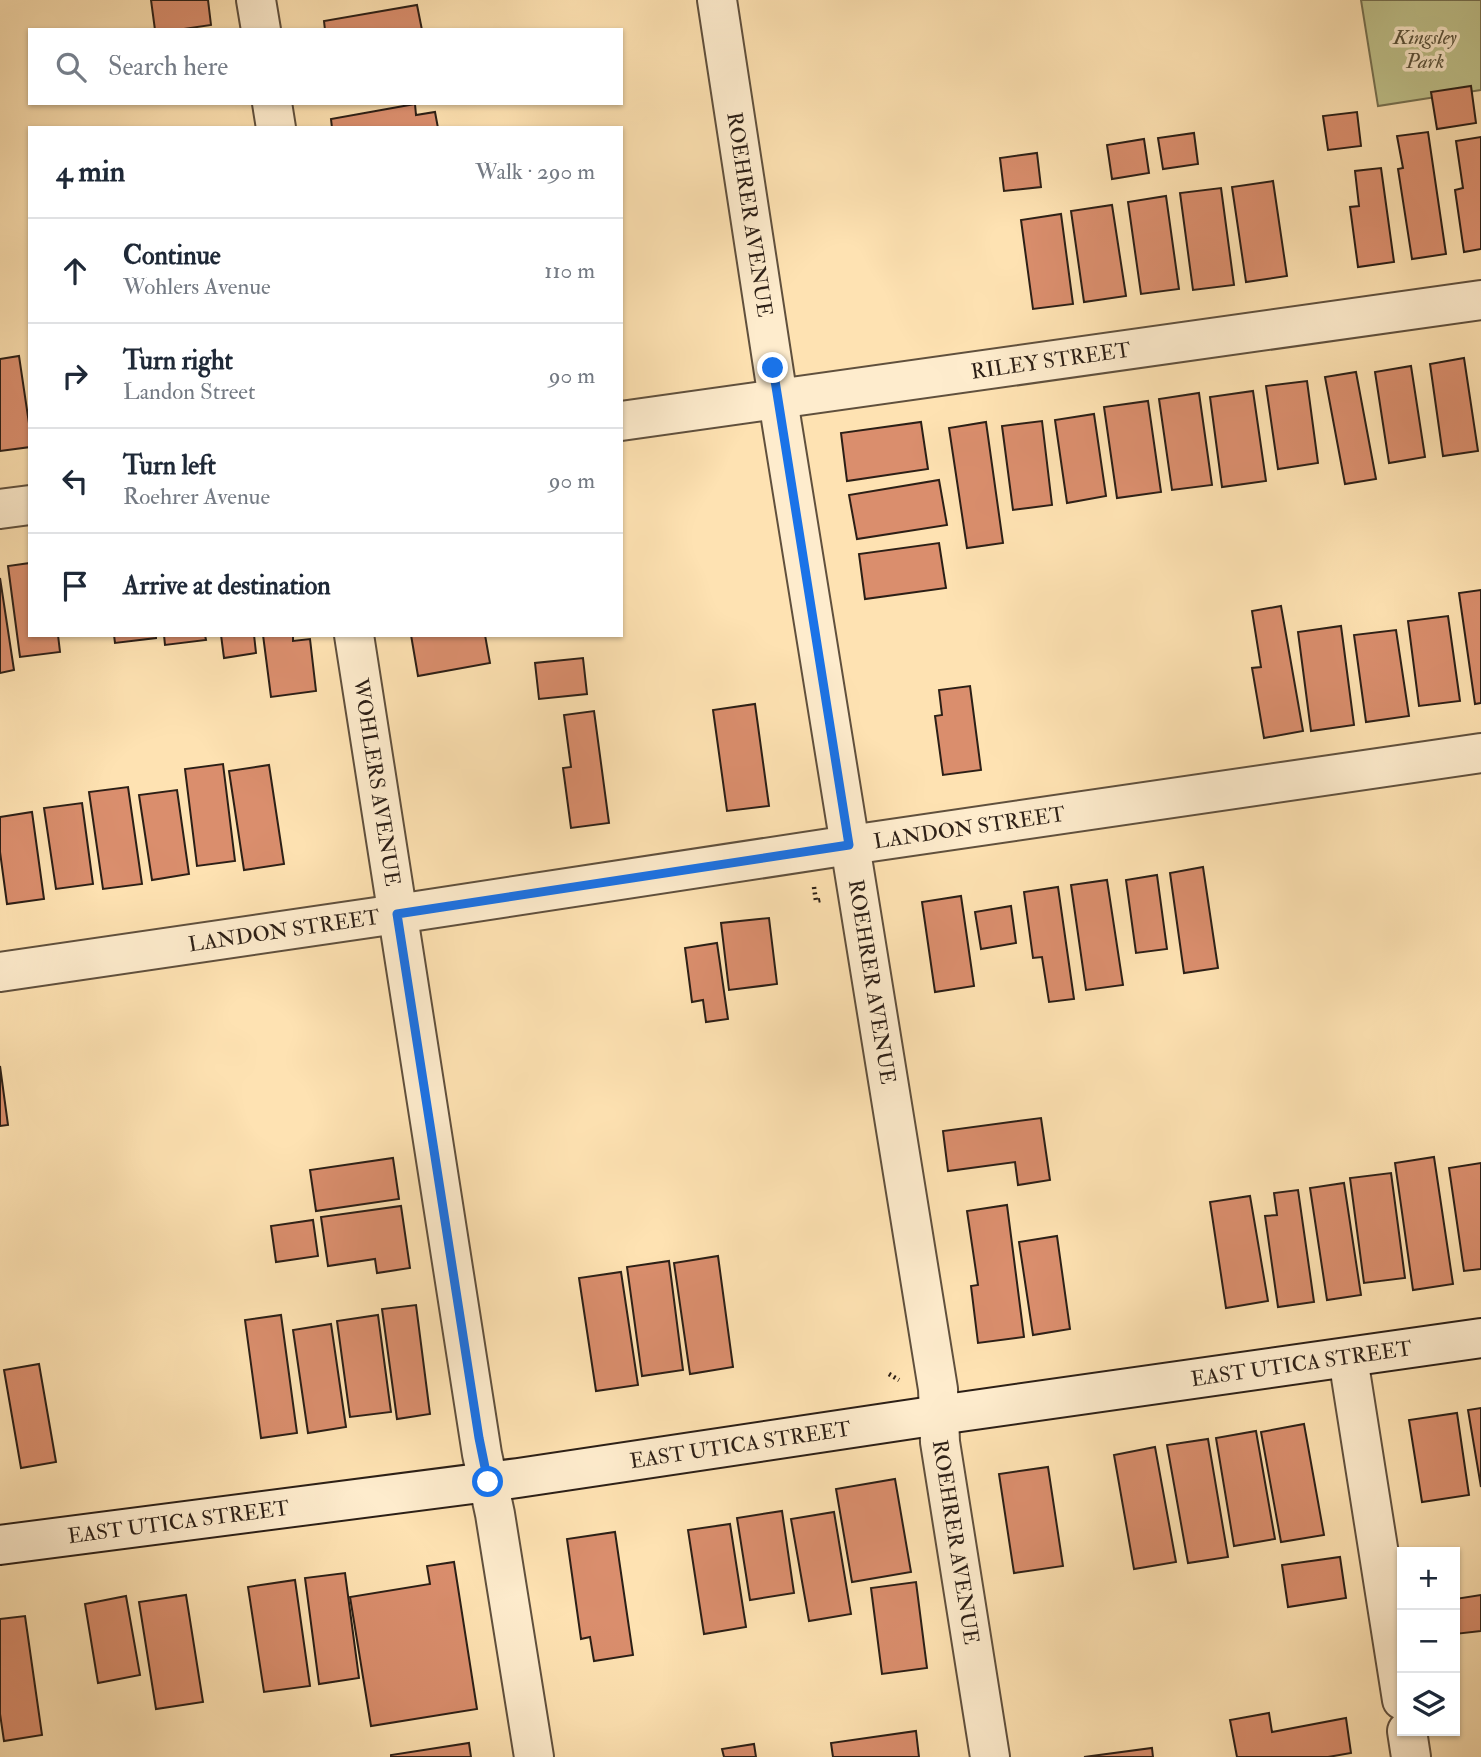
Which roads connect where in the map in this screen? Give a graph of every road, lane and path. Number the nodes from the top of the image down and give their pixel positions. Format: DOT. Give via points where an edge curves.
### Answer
graph roads {
  1 [pos="256,0"];
  2 [pos="717,0"];
  3 [pos="261,28"];
  4 [pos="272,105"];
  5 [pos="276,126"];
  6 [pos="1481,300"];
  7 [pos="778,399"];
  8 [pos="623,421"];
  9 [pos="28,505"];
  10 [pos="0,509"];
  11 [pos="354,637"];
  12 [pos="1481,753"];
  13 [pos="849,845"];
  14 [pos="814,883"];
  15 [pos="816,901"];
  16 [pos="397,914"];
  17 [pos="0,972"];
  18 [pos="1481,1338"];
  19 [pos="1348,1358"];
  20 [pos="939,1415"];
  21 [pos="488,1482"];
  22 [pos="0,1545"];
  23 [pos="1398,1673"];
  24 [pos="1408,1736"];
  25 [pos="534,1757"];
  26 [pos="990,1757"];
  27 [pos="1411,1757"];
  1 -- 3 [label="street"];
  2 -- 7 [label="street, ROEHRER AVENUE"];
  4 -- 5 [label="street"];
  6 -- 7 [label="street, RILEY STREET"];
  7 -- 8 [label="street, RILEY STREET"];
  7 -- 13 [label="street, ROEHRER AVENUE"];
  9 -- 10 [label="street"];
  11 -- 16 [label="street, WOHLERS AVENUE"];
  12 -- 13 [label="street, LANDON STREET"];
  13 -- 16 [label="street, LANDON STREET"];
  13 -- 20 [label="street, ROEHRER AVENUE"];
  14 -- 15 [label="path"];
  16 -- 17 [label="street, LANDON STREET"];
  16 -- 21 [label="street, WOHLERS AVENUE"];
  18 -- 19 [label="street, EAST UTICA STREET"];
  19 -- 20 [label="street, EAST UTICA STREET"];
  19 -- 23 [label="street"];
  20 -- 21 [label="street, EAST UTICA STREET"];
  20 -- 26 [label="street, ROEHRER AVENUE" via="940,1446"];
  21 -- 22 [label="street, EAST UTICA STREET"];
  21 -- 25 [label="street, WOHLERS AVENUE"];
  24 -- 27 [label="street"];
}
